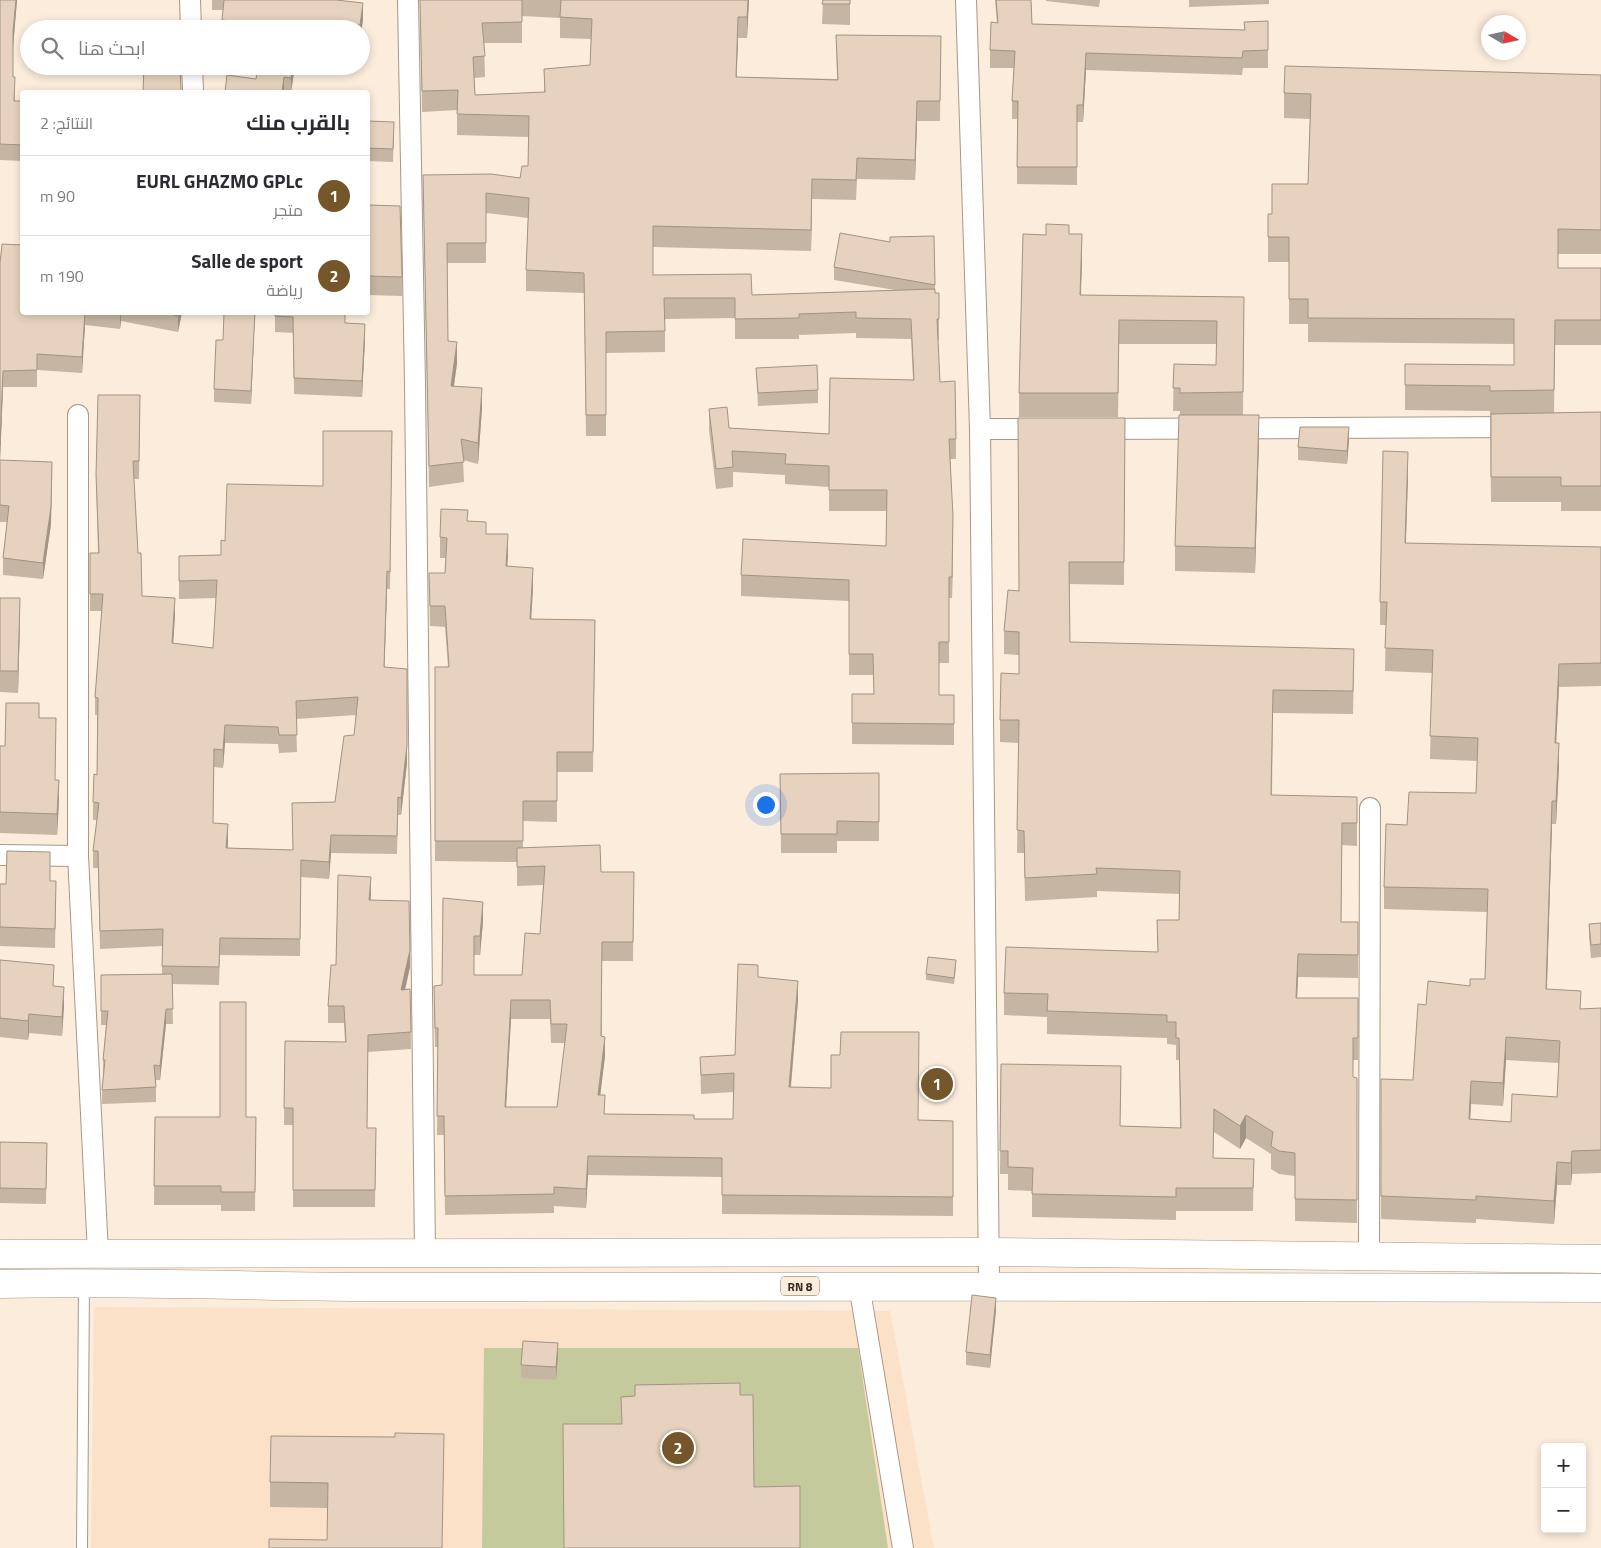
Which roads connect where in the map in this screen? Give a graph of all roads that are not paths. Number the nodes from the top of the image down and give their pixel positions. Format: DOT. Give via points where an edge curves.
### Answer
graph roads {
  1 [pos="190,0"];
  2 [pos="408,0"];
  3 [pos="966,0"];
  4 [pos="191,20"];
  5 [pos="192,75"];
  6 [pos="193,90"];
  7 [pos="78,415"];
  8 [pos="1532,427"];
  9 [pos="980,429"];
  10 [pos="1370,808"];
  11 [pos="0,855"];
  12 [pos="78,856"];
  13 [pos="425,1252"];
  14 [pos="988,1252"];
  15 [pos="98,1253"];
  16 [pos="0,1254"];
  17 [pos="1369,1258"];
  18 [pos="1601,1259"];
  19 [pos="84,1282"];
  20 [pos="0,1284"];
  21 [pos="859,1286"];
  22 [pos="989,1286"];
  23 [pos="1601,1288"];
  24 [pos="82,1548"];
  25 [pos="903,1548"];
  1 -- 4 [label="street"];
  2 -- 13 [label="street" via="416,384"];
  3 -- 9 [label="street"];
  5 -- 6 [label="street"];
  7 -- 12 [label="street"];
  8 -- 9 [label="street"];
  9 -- 14 [label="street"];
  10 -- 17 [label="street"];
  11 -- 12 [label="street"];
  12 -- 15 [label="street"];
  13 -- 14 [label="main road"];
  13 -- 15 [label="main road"];
  14 -- 17 [label="main road"];
  14 -- 22 [label="street"];
  15 -- 16 [label="main road"];
  17 -- 18 [label="main road"];
  19 -- 20 [label="main road, RN 8"];
  19 -- 21 [label="main road, RN 8" via="387,1287"];
  19 -- 24 [label="lane"];
  21 -- 22 [label="main road, RN 8"];
  21 -- 25 [label="street"];
  22 -- 23 [label="main road, RN 8"];
}
